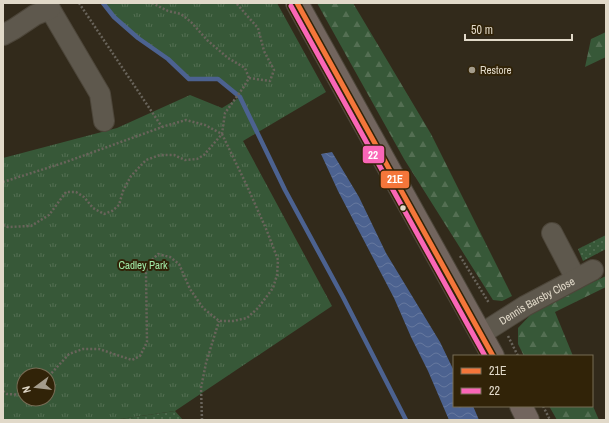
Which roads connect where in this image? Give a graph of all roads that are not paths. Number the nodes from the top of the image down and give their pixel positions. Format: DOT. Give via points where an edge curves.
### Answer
graph roads {
  1 [pos="297,3"];
  2 [pos="49,6"];
  3 [pos="3,35"];
  4 [pos="104,121"];
  5 [pos="552,233"];
  6 [pos="481,334"];
  7 [pos="492,355"];
  8 [pos="522,407"];
  9 [pos="528,420"];
  1 -- 6 [label="main road"];
  2 -- 3 [label="street"];
  2 -- 4 [label="street" via="100,94"];
  5 -- 6 [label="street, Dennis Barsby Close" via="584,274 524,306"];
  6 -- 7 [label="main road"];
  8 -- 9 [label="main road"];
}
